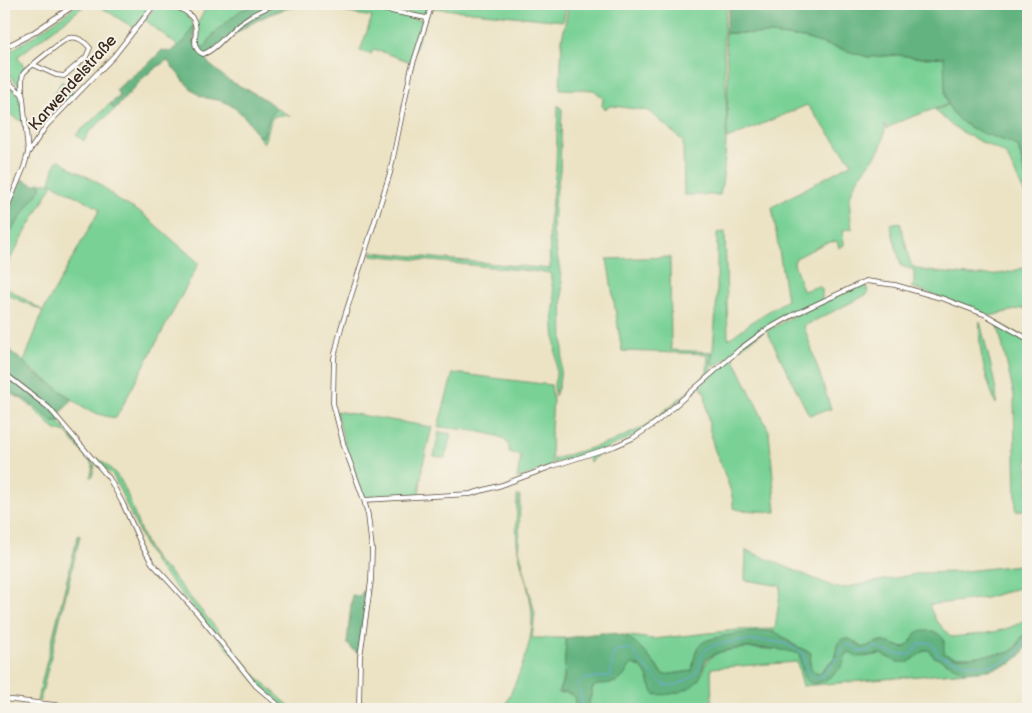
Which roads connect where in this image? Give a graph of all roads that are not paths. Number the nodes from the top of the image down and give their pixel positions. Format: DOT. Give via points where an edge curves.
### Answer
graph roads {
  1 [pos="76,4"];
  2 [pos="155,4"];
  3 [pos="171,4"];
  4 [pos="276,4"];
  5 [pos="356,4"];
  6 [pos="432,4"];
  7 [pos="151,9"];
  8 [pos="426,18"];
  9 [pos="5,49"];
  10 [pos="34,65"];
  11 [pos="4,78"];
  12 [pos="22,94"];
  13 [pos="28,153"];
  14 [pos="4,215"];
  15 [pos="1028,339"];
  16 [pos="4,373"];
  17 [pos="364,500"];
  18 [pos="4,699"];
  19 [pos="89,709"];
  20 [pos="283,709"];
  21 [pos="359,709"];
  1 -- 9 [label="street"];
  2 -- 7 [label="street, Karwendelstraße"];
  3 -- 4 [label="street" via="194,20 195,46 203,54 240,23"];
  3 -- 7 [label="street"];
  5 -- 8 [label="street"];
  6 -- 8 [label="street"];
  7 -- 13 [label="street, Karwendelstraße" via="114,56 47,125"];
  8 -- 17 [label="street" via="410,70 390,173 335,348 334,409"];
  10 -- 10 [label="street" via="69,38 80,40 90,48 86,57 64,76"];
  10 -- 12 [label="street" via="24,72"];
  11 -- 12 [label="street"];
  12 -- 13 [label="street"];
  13 -- 14 [label="street"];
  15 -- 17 [label="street" via="986,315 944,299 893,284 866,281 763,332 654,424 620,444 470,494"];
  16 -- 20 [label="street" via="49,408 113,483 142,546 156,567 256,686"];
  17 -- 21 [label="street" via="372,563 360,657"];
  18 -- 19 [label="street"];
}
